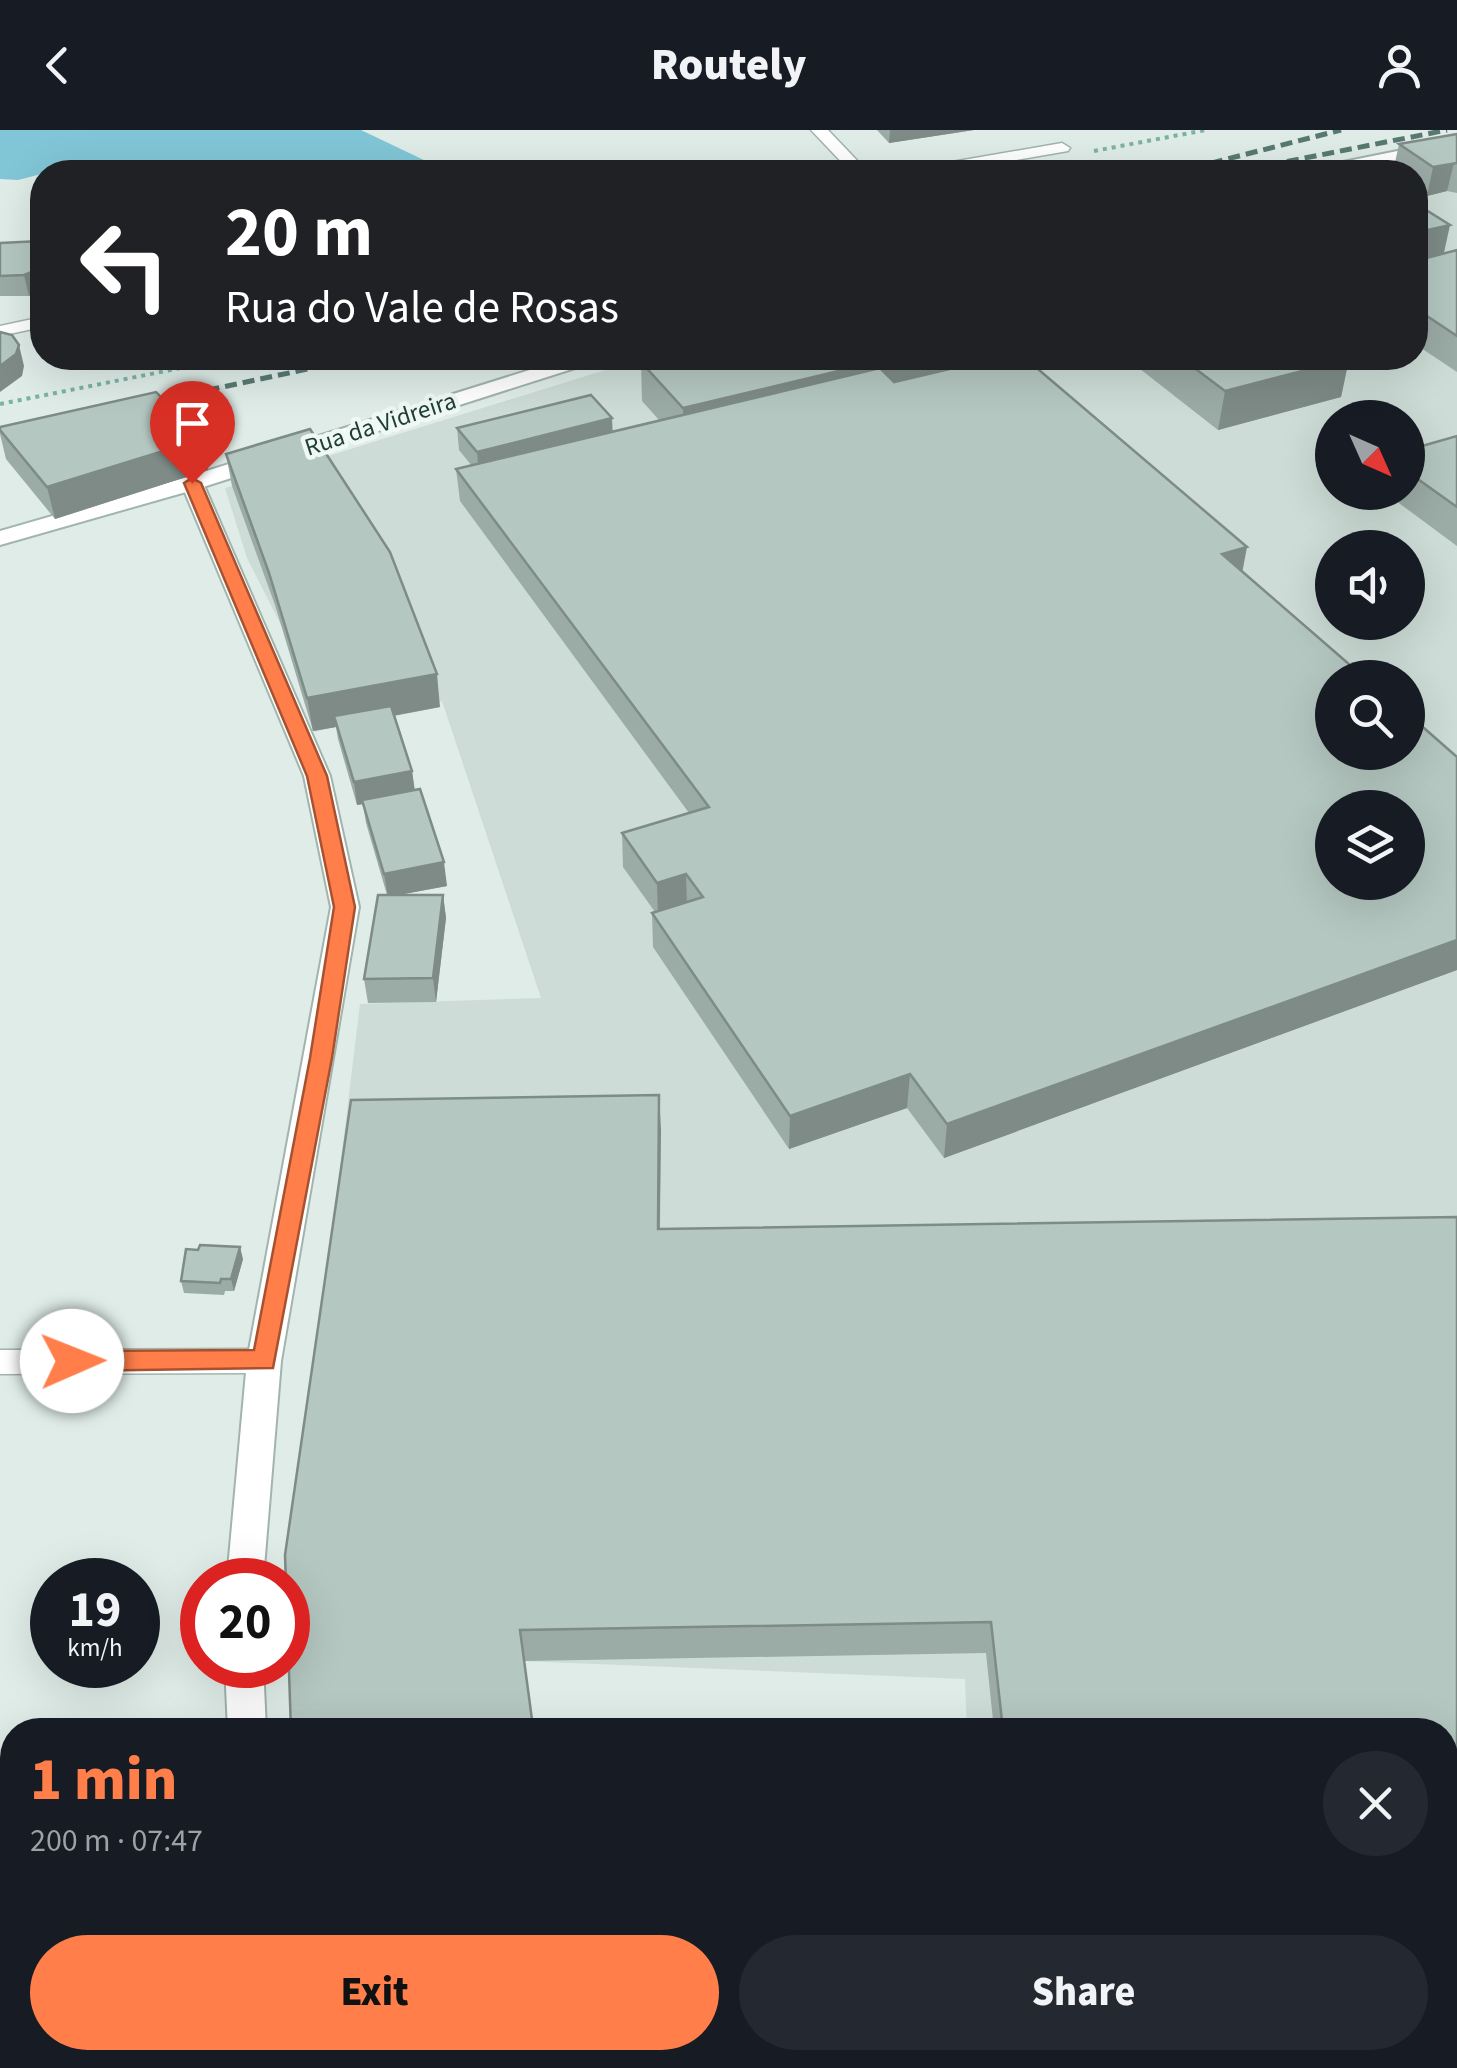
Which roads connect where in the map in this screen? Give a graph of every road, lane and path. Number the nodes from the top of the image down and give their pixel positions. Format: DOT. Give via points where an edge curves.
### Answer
graph roads {
  1 [pos="818,130"];
  2 [pos="1045,130"];
  3 [pos="1206,130"];
  4 [pos="1457,144"];
  5 [pos="1082,154"];
  6 [pos="848,160"];
  7 [pos="992,160"];
  8 [pos="1378,160"];
  9 [pos="30,325"];
  10 [pos="0,332"];
  11 [pos="171,370"];
  12 [pos="547,370"];
  13 [pos="0,404"];
  14 [pos="192,483"];
  15 [pos="0,538"];
  16 [pos="264,1360"];
  17 [pos="0,1362"];
  18 [pos="247,1558"];
  19 [pos="245,1688"];
  20 [pos="246,1718"];
  1 -- 6 [label="lane"];
  2 -- 7 [label="lane" via="1062,148"];
  3 -- 5 [label="path"];
  4 -- 8 [label="street"];
  9 -- 10 [label="lane"];
  11 -- 13 [label="path"];
  12 -- 14 [label="street, Rua da Vidreira"];
  14 -- 15 [label="street, Rua da Vidreira"];
  14 -- 16 [label="street" via="317,776 344,907"];
  16 -- 17 [label="lane"];
  16 -- 18 [label="street"];
  19 -- 20 [label="street"];
}
